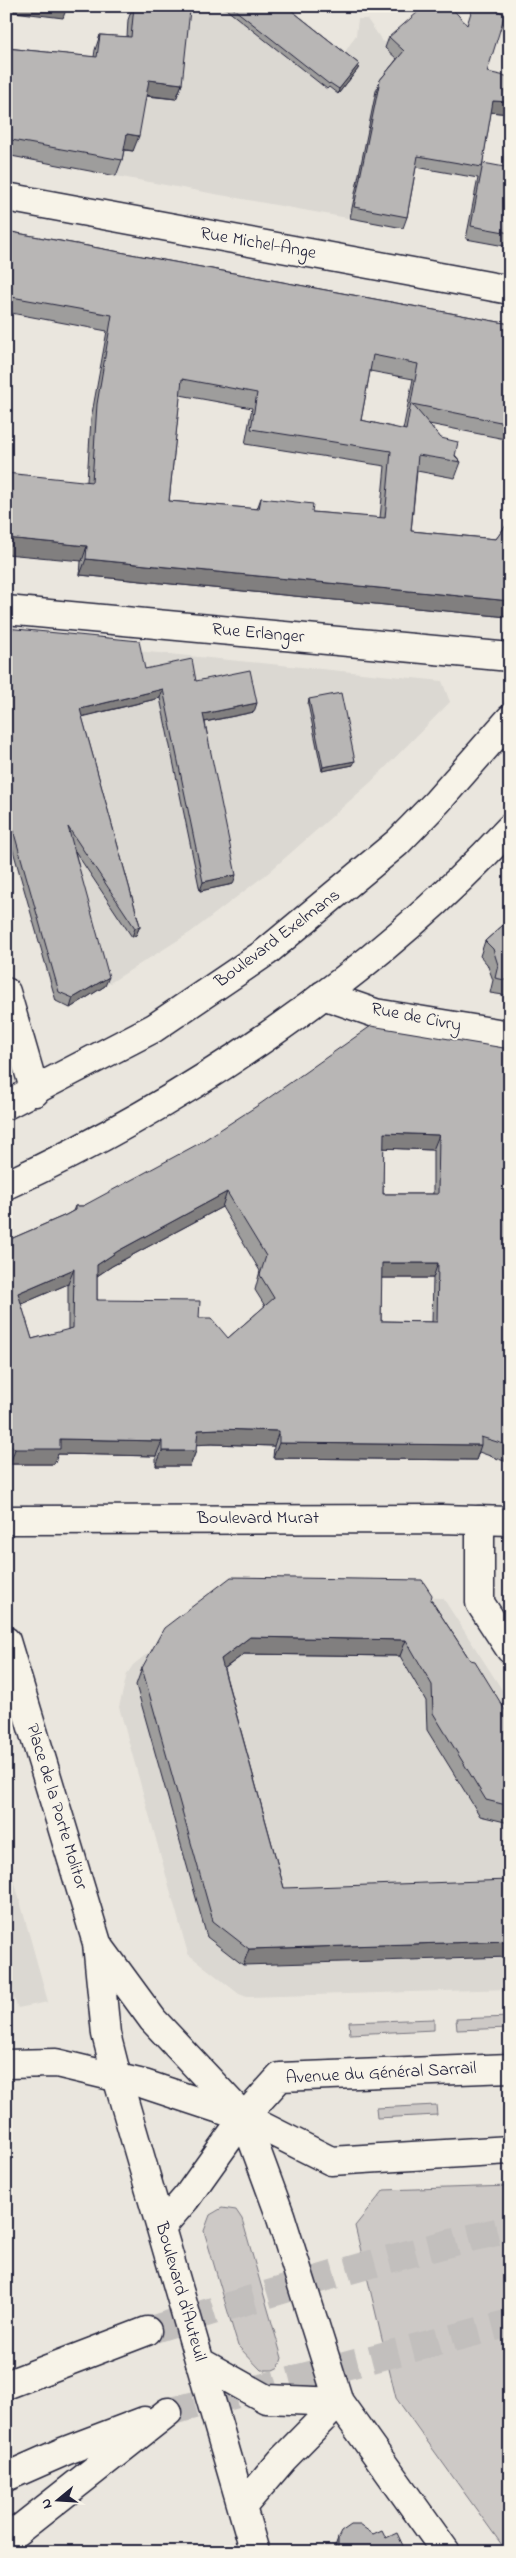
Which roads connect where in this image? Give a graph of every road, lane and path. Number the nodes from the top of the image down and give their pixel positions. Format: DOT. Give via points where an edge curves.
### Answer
graph roads {
  1 [pos="141,6"];
  2 [pos="176,6"];
  3 [pos="6,197"];
  4 [pos="510,290"];
  5 [pos="6,610"];
  6 [pos="510,657"];
  7 [pos="510,720"];
  8 [pos="510,828"];
  9 [pos="6,992"];
  10 [pos="323,995"];
  11 [pos="510,1035"];
  12 [pos="35,1092"];
  13 [pos="6,1105"];
  14 [pos="6,1185"];
  15 [pos="6,1520"];
  16 [pos="480,1520"];
  17 [pos="510,1521"];
  18 [pos="6,1641"];
  19 [pos="510,1649"];
  20 [pos="97,1944"];
  21 [pos="6,2064"];
  22 [pos="510,2068"];
  23 [pos="117,2077"];
  24 [pos="244,2117"];
  25 [pos="510,2150"];
  26 [pos="161,2227"];
  27 [pos="146,2331"];
  28 [pos="200,2362"];
  29 [pos="6,2385"];
  30 [pos="339,2402"];
  31 [pos="6,2477"];
  32 [pos="242,2507"];
  33 [pos="6,2540"];
  34 [pos="255,2552"];
  35 [pos="446,2552"];
  1 -- 2 [label="lane" via="172,10"];
  3 -- 4 [label="main road, Rue Michel-Ange"];
  5 -- 6 [label="main road, Rue Erlanger"];
  7 -- 12 [label="main road, Boulevard Exelmans" via="397,843 266,952 154,1028"];
  8 -- 10 [label="main road" via="416,919"];
  9 -- 12 [label="main road"];
  10 -- 11 [label="main road, Rue de Civry" via="375,1013"];
  10 -- 14 [label="main road" via="194,1085 70,1156"];
  12 -- 13 [label="main road, Boulevard Exelmans"];
  15 -- 16 [label="main road, Boulevard Murat"];
  16 -- 17 [label="main road, Boulevard Murat"];
  16 -- 19 [label="main road" via="480,1603"];
  18 -- 20 [label="main road, Place de la Porte Molitor"];
  20 -- 23 [label="main road, Place de la Porte Molitor" via="106,2034"];
  20 -- 24 [label="main road, Place de la Porte Molitor" via="152,2020"];
  21 -- 23 [label="main road" via="56,2063"];
  22 -- 24 [label="main road, Avenue du Général Sarrail" via="280,2077"];
  23 -- 24 [label="main road"];
  23 -- 26 [label="main road, Boulevard d'Auteuil"];
  24 -- 25 [label="main road" via="331,2161"];
  24 -- 26 [label="main road, Avenue du Général Sarrail"];
  24 -- 30 [label="main road" via="280,2215"];
  26 -- 28 [label="main road, Boulevard d'Auteuil"];
  27 -- 29 [label="main road"];
  28 -- 30 [label="main road" via="266,2399"];
  28 -- 32 [label="main road, Boulevard d'Auteuil"];
  30 -- 32 [label="main road"];
  30 -- 35 [label="main road"];
  31 -- 33 [label="main road" via="168,2412"];
  32 -- 34 [label="main road, Boulevard d'Auteuil"];
}
